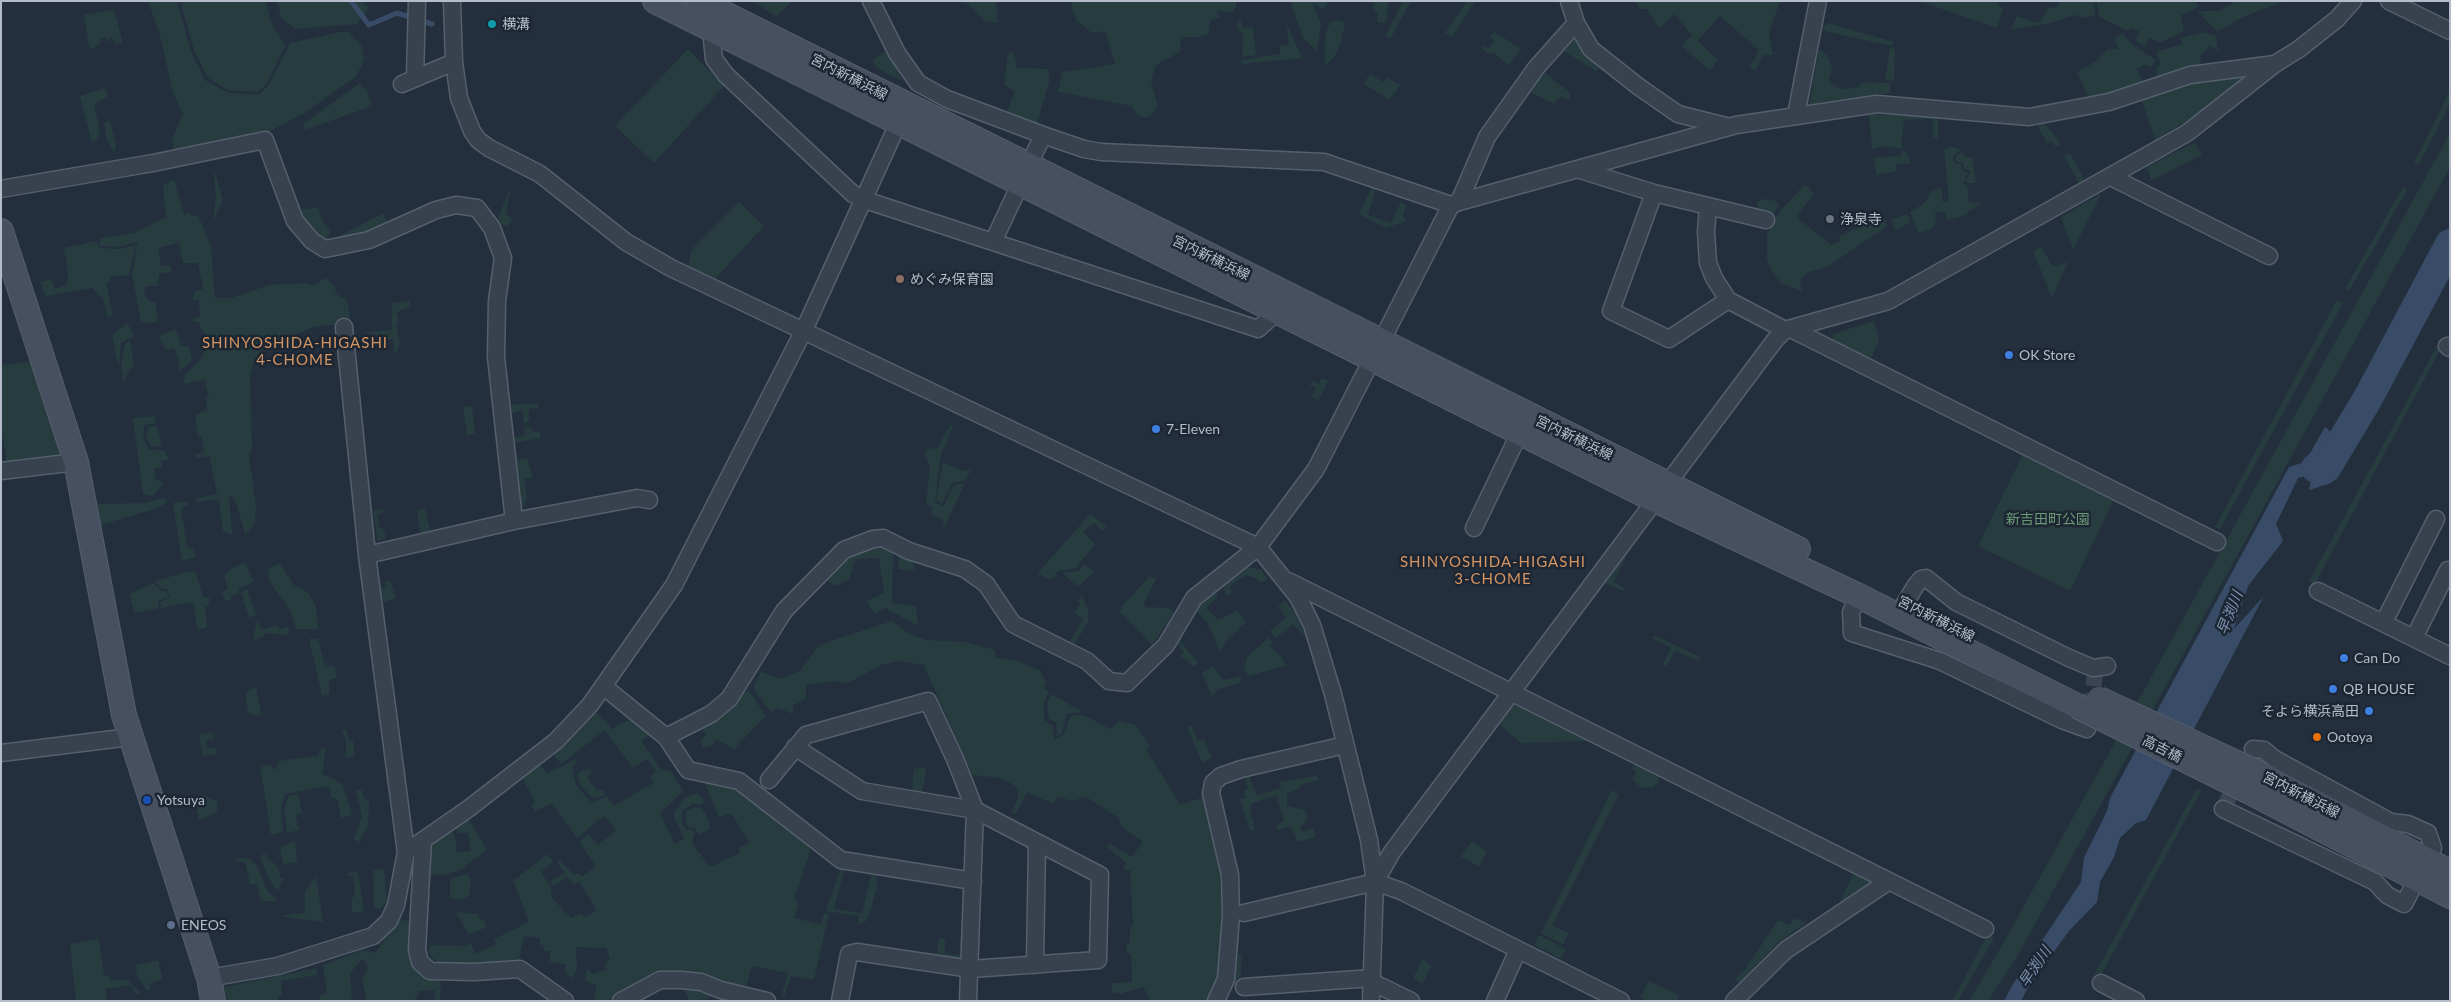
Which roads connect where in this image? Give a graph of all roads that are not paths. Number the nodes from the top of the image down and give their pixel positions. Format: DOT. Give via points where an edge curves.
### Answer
graph roads {
  1 [pos="452,1"];
  2 [pos="655,1"];
  3 [pos="699,1"];
  4 [pos="871,1"];
  5 [pos="1569,1"];
  6 [pos="1818,1"];
  7 [pos="2352,1"];
  8 [pos="2389,1"];
  9 [pos="417,5"];
  10 [pos="1576,23"];
  11 [pos="711,30"];
  12 [pos="2450,31"];
  13 [pos="454,62"];
  14 [pos="2275,64"];
  15 [pos="903,114"];
  16 [pos="1796,115"];
  17 [pos="1728,126"];
  18 [pos="1043,135"];
  19 [pos="1577,169"];
  20 [pos="1024,175"];
  21 [pos="2111,177"];
  22 [pos="1,189"];
  23 [pos="1654,193"];
  24 [pos="862,199"];
  25 [pos="1455,203"];
  26 [pos="1708,207"];
  27 [pos="1766,220"];
  28 [pos="1,231"];
  29 [pos="993,242"];
  30 [pos="2269,256"];
  31 [pos="1728,300"];
  32 [pos="1278,311"];
  33 [pos="344,327"];
  34 [pos="804,330"];
  35 [pos="1788,330"];
  36 [pos="1378,350"];
  37 [pos="1520,432"];
  38 [pos="76,462"];
  39 [pos="1,471"];
  40 [pos="1661,492"];
  41 [pos="649,500"];
  42 [pos="2436,519"];
  43 [pos="514,521"];
  44 [pos="1474,528"];
  45 [pos="2217,542"];
  46 [pos="1258,547"];
  47 [pos="367,555"];
  48 [pos="2448,570"];
  49 [pos="1286,580"];
  50 [pos="2318,591"];
  51 [pos="1860,596"];
  52 [pos="1905,603"];
  53 [pos="2384,622"];
  54 [pos="2414,638"];
  55 [pos="2450,656"];
  56 [pos="2092,682"];
  57 [pos="603,686"];
  58 [pos="1512,692"];
  59 [pos="2087,729"];
  60 [pos="130,737"];
  61 [pos="666,737"];
  62 [pos="1345,745"];
  63 [pos="795,748"];
  64 [pos="2253,749"];
  65 [pos="1,753"];
  66 [pos="768,780"];
  67 [pos="2252,782"];
  68 [pos="2223,809"];
  69 [pos="975,810"];
  70 [pos="423,840"];
  71 [pos="1036,843"];
  72 [pos="406,852"];
  73 [pos="2422,870"];
  74 [pos="2450,872"];
  75 [pos="973,881"];
  76 [pos="1889,881"];
  77 [pos="1375,882"];
  78 [pos="2450,896"];
  79 [pos="1244,914"];
  80 [pos="1985,929"];
  81 [pos="1518,950"];
  82 [pos="1035,965"];
  83 [pos="971,969"];
  84 [pos="209,978"];
  85 [pos="1372,980"];
  86 [pos="2101,983"];
  87 [pos="1244,987"];
  88 [pos="554,996"];
  89 [pos="213,1001"];
  90 [pos="621,1001"];
  91 [pos="767,1001"];
  92 [pos="840,1001"];
  93 [pos="968,1001"];
  94 [pos="1216,1001"];
  95 [pos="1371,1001"];
  96 [pos="1411,1001"];
  97 [pos="1495,1001"];
  98 [pos="1621,1001"];
  99 [pos="1734,1001"];
  100 [pos="2136,1001"];
  1 -- 13 [label="street"];
  2 -- 11 [label="street, 宮内新横浜線"];
  3 -- 15 [label="street, 宮内新横浜線"];
  4 -- 18 [label="street" via="897,53 918,83 947,100"];
  5 -- 10 [label="street"];
  6 -- 16 [label="street"];
  7 -- 14 [label="street" via="2322,31"];
  8 -- 12 [label="street"];
  9 -- 13 [label="street" via="417,31 408,80"];
  10 -- 17 [label="street" via="1591,49 1678,114"];
  10 -- 25 [label="street" via="1536,68 1487,137"];
  11 -- 15 [label="street, 宮内新横浜線"];
  11 -- 24 [label="street" via="714,59 726,75"];
  13 -- 34 [label="street" via="463,110 478,140 488,148 540,174 626,242 671,268"];
  14 -- 16 [label="street" via="2190,75 2109,102 2029,117 1877,104"];
  14 -- 21 [label="street" via="2187,133"];
  15 -- 20 [label="street, 宮内新横浜線"];
  15 -- 24 [label="street"];
  16 -- 17 [label="street"];
  17 -- 19 [label="street"];
  18 -- 20 [label="street"];
  18 -- 25 [label="street" via="1101,152 1324,162"];
  19 -- 23 [label="street"];
  19 -- 25 [label="street"];
  20 -- 29 [label="street"];
  20 -- 32 [label="street, 宮内新横浜線"];
  20 -- 36 [label="street, 宮内新横浜線"];
  21 -- 30 [label="street"];
  21 -- 35 [label="street" via="1888,301"];
  22 -- 43 [label="street" via="265,140 295,221 312,241 325,249 369,240 436,210 456,205 477,208 492,228 503,258 497,301 496,357"];
  23 -- 26 [label="street"];
  23 -- 31 [label="street" via="1611,311 1669,339"];
  24 -- 29 [label="street"];
  24 -- 34 [label="street"];
  25 -- 36 [label="street"];
  26 -- 27 [label="street"];
  26 -- 31 [label="street" via="1708,264"];
  28 -- 38 [label="street"];
  29 -- 32 [label="street" via="1258,329"];
  31 -- 35 [label="street"];
  32 -- 36 [label="street, 宮内新横浜線"];
  33 -- 47 [label="street"];
  34 -- 46 [label="street"];
  34 -- 57 [label="street" via="674,585"];
  35 -- 40 [label="street" via="1775,340"];
  35 -- 45 [label="street"];
  36 -- 37 [label="street, 宮内新横浜線"];
  36 -- 40 [label="street, 宮内新横浜線"];
  36 -- 46 [label="street" via="1316,470"];
  37 -- 40 [label="street, 宮内新横浜線"];
  37 -- 44 [label="street"];
  38 -- 39 [label="street"];
  38 -- 60 [label="street"];
  40 -- 51 [label="street, 宮内新横浜線"];
  40 -- 52 [label="street, 宮内新横浜線"];
  40 -- 58 [label="street"];
  41 -- 43 [label="street" via="637,498"];
  42 -- 53 [label="street"];
  43 -- 47 [label="street"];
  46 -- 49 [label="street"];
  46 -- 61 [label="street" via="1194,598 1166,645 1127,683 1109,681 1087,661 1013,624 986,584 965,568 909,551 883,538 873,539 844,550 784,611 729,699 711,714"];
  47 -- 72 [label="street"];
  48 -- 54 [label="street"];
  49 -- 58 [label="street"];
  49 -- 62 [label="street" via="1318,637"];
  50 -- 53 [label="street"];
  51 -- 56 [label="street, 宮内新横浜線"];
  51 -- 59 [label="street" via="1851,612 1852,633 1940,661"];
  52 -- 56 [label="street, 宮内新横浜線"];
  52 -- 56 [label="street" via="1921,579 1926,578 1956,602"];
  53 -- 54 [label="street"];
  54 -- 55 [label="street"];
  56 -- 67 [label="street, 高吉橋, bridge"];
  57 -- 61 [label="street"];
  57 -- 70 [label="street" via="590,706 556,741"];
  58 -- 76 [label="street"];
  58 -- 77 [label="street" via="1392,852"];
  60 -- 65 [label="street"];
  60 -- 84 [label="street"];
  61 -- 75 [label="street" via="688,770 739,781 841,860"];
  62 -- 77 [label="street" via="1369,840"];
  62 -- 94 [label="street" via="1241,769 1220,776 1213,783 1211,793 1230,875 1226,979"];
  63 -- 66 [label="street"];
  63 -- 69 [label="street" via="862,791"];
  63 -- 69 [label="street" via="806,735 928,701 956,759"];
  64 -- 73 [label="street" via="2264,750 2391,822 2408,824 2428,833 2433,848"];
  67 -- 73 [label="street, 宮内新横浜線"];
  68 -- 73 [label="street" via="2375,882 2387,895 2404,904"];
  69 -- 71 [label="street"];
  69 -- 75 [label="street"];
  70 -- 72 [label="street"];
  70 -- 88 [label="street" via="417,950 420,962 430,971 474,976 520,970"];
  71 -- 82 [label="street"];
  71 -- 82 [label="street" via="1100,875 1098,960"];
  72 -- 84 [label="street" via="396,905 389,921 373,936 278,966"];
  73 -- 74 [label="street, 宮内新横浜線"];
  73 -- 78 [label="street, 宮内新横浜線"];
  75 -- 83 [label="street"];
  76 -- 80 [label="street"];
  76 -- 99 [label="street" via="1786,950"];
  77 -- 79 [label="street"];
  77 -- 81 [label="street" via="1401,891"];
  77 -- 85 [label="street"];
  81 -- 97 [label="street"];
  81 -- 98 [label="street"];
  82 -- 83 [label="street"];
  83 -- 92 [label="street" via="857,952 849,954"];
  83 -- 93 [label="street"];
  84 -- 89 [label="street"];
  85 -- 87 [label="street"];
  85 -- 95 [label="street"];
  85 -- 96 [label="street"];
  86 -- 100 [label="street"];
  90 -- 91 [label="street" via="660,980 701,982"];
}
